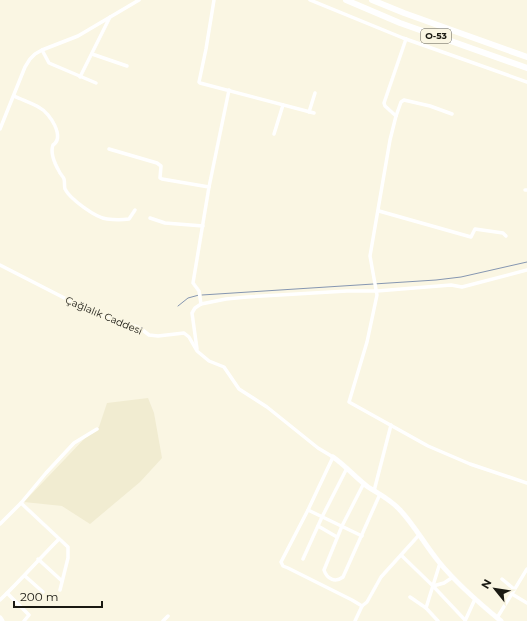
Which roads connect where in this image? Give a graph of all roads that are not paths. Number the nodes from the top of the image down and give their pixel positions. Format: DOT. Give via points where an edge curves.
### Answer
graph roads {
  1 [pos="139,0"];
  2 [pos="214,0"];
  3 [pos="310,0"];
  4 [pos="346,0"];
  5 [pos="372,0"];
  6 [pos="110,17"];
  7 [pos="406,39"];
  8 [pos="42,50"];
  9 [pos="92,54"];
  10 [pos="527,57"];
  11 [pos="127,66"];
  12 [pos="527,68"];
  13 [pos="80,77"];
  14 [pos="527,82"];
  15 [pos="96,83"];
  16 [pos="229,90"];
  17 [pos="315,93"];
  18 [pos="14,96"];
  19 [pos="283,105"];
  20 [pos="309,112"];
  21 [pos="314,113"];
  22 [pos="452,114"];
  23 [pos="396,116"];
  24 [pos="0,128"];
  25 [pos="274,134"];
  26 [pos="109,149"];
  27 [pos="209,187"];
  28 [pos="135,210"];
  29 [pos="379,211"];
  30 [pos="150,218"];
  31 [pos="203,226"];
  32 [pos="506,236"];
  33 [pos="0,266"];
  34 [pos="527,270"];
  35 [pos="377,290"];
  36 [pos="201,302"];
  37 [pos="197,351"];
  38 [pos="391,425"];
  39 [pos="97,428"];
  40 [pos="333,457"];
  41 [pos="347,468"];
  42 [pos="364,483"];
  43 [pos="527,483"];
  44 [pos="374,491"];
  45 [pos="380,494"];
  46 [pos="21,503"];
  47 [pos="308,510"];
  48 [pos="322,517"];
  49 [pos="0,524"];
  50 [pos="318,526"];
  51 [pos="342,526"];
  52 [pos="419,535"];
  53 [pos="337,536"];
  54 [pos="362,536"];
  55 [pos="60,539"];
  56 [pos="401,555"];
  57 [pos="38,559"];
  58 [pos="303,559"];
  59 [pos="440,563"];
  60 [pos="527,569"];
  61 [pos="25,576"];
  62 [pos="453,577"];
  63 [pos="502,579"];
  64 [pos="62,581"];
  65 [pos="433,586"];
  66 [pos="514,589"];
  67 [pos="60,590"];
  68 [pos="43,592"];
  69 [pos="7,593"];
  70 [pos="512,594"];
  71 [pos="410,597"];
  72 [pos="475,599"];
  73 [pos="0,600"];
  74 [pos="527,603"];
  75 [pos="362,606"];
  76 [pos="426,608"];
  77 [pos="168,616"];
  78 [pos="0,618"];
  79 [pos="499,619"];
  80 [pos="2,621"];
  81 [pos="24,621"];
  82 [pos="163,621"];
  83 [pos="355,621"];
  84 [pos="438,621"];
  85 [pos="465,621"];
  1 -- 6 [label="street"];
  2 -- 16 [label="street" via="199,82"];
  3 -- 7 [label="street"];
  4 -- 12 [label="highway, O-53" via="400,23"];
  5 -- 10 [label="highway, O-53"];
  6 -- 8 [label="street" via="78,36"];
  6 -- 9 [label="street"];
  7 -- 14 [label="street"];
  7 -- 23 [label="street" via="384,103"];
  8 -- 13 [label="street" via="49,63"];
  8 -- 18 [label="street" via="30,59"];
  9 -- 11 [label="street"];
  9 -- 13 [label="street"];
  13 -- 15 [label="street"];
  16 -- 19 [label="street"];
  16 -- 27 [label="street"];
  17 -- 20 [label="street"];
  18 -- 24 [label="street"];
  18 -- 28 [label="street" via="46,112 53,124 58,138 56,143 52,144 53,155 65,188 75,201 106,219 129,219"];
  19 -- 20 [label="street"];
  19 -- 25 [label="street"];
  20 -- 21 [label="street"];
  22 -- 23 [label="street" via="404,100"];
  23 -- 29 [label="street"];
  26 -- 27 [label="street" via="157,162 161,166 162,179"];
  27 -- 31 [label="street"];
  29 -- 32 [label="street" via="471,237 475,229 504,233"];
  29 -- 35 [label="street" via="370,256"];
  30 -- 31 [label="street" via="165,224"];
  31 -- 36 [label="street" via="193,283 199,291"];
  33 -- 37 [label="street, Çağlalık Caddesi" via="80,306 140,328 149,335 184,333"];
  34 -- 35 [label="street" via="462,287 451,285"];
  35 -- 36 [label="street"];
  35 -- 38 [label="street" via="369,335 349,402"];
  36 -- 37 [label="street" via="192,313"];
  37 -- 40 [label="street" via="209,361 224,367 239,389"];
  38 -- 43 [label="street" via="428,446 470,464"];
  38 -- 44 [label="street"];
  39 -- 46 [label="street" via="74,443"];
  40 -- 41 [label="street"];
  40 -- 47 [label="street"];
  41 -- 42 [label="street"];
  41 -- 48 [label="street"];
  42 -- 44 [label="street"];
  42 -- 51 [label="street"];
  44 -- 45 [label="street"];
  45 -- 52 [label="street" via="400,510"];
  45 -- 54 [label="street"];
  46 -- 49 [label="street"];
  46 -- 55 [label="street"];
  47 -- 48 [label="street"];
  47 -- 75 [label="street" via="281,562 283,566"];
  48 -- 50 [label="street"];
  48 -- 51 [label="street"];
  50 -- 53 [label="street"];
  50 -- 58 [label="street"];
  51 -- 53 [label="street"];
  51 -- 54 [label="street"];
  52 -- 56 [label="street"];
  52 -- 59 [label="street"];
  53 -- 54 [label="street" via="324,570 333,580 343,577"];
  55 -- 57 [label="street"];
  55 -- 64 [label="street" via="68,547"];
  56 -- 65 [label="street"];
  56 -- 75 [label="street" via="381,577"];
  57 -- 61 [label="street"];
  57 -- 64 [label="street"];
  59 -- 62 [label="street"];
  59 -- 65 [label="street"];
  60 -- 66 [label="street"];
  61 -- 68 [label="street"];
  61 -- 69 [label="street"];
  62 -- 65 [label="street"];
  62 -- 72 [label="street"];
  63 -- 66 [label="street"];
  64 -- 67 [label="street"];
  65 -- 76 [label="street"];
  65 -- 85 [label="street"];
  66 -- 70 [label="street"];
  69 -- 73 [label="street"];
  69 -- 81 [label="street" via="29,615"];
  70 -- 74 [label="street"];
  70 -- 79 [label="street"];
  71 -- 76 [label="street"];
  72 -- 79 [label="street"];
  72 -- 85 [label="street"];
  75 -- 83 [label="street"];
  76 -- 84 [label="street"];
  77 -- 82 [label="street"];
  78 -- 80 [label="street"];
}
